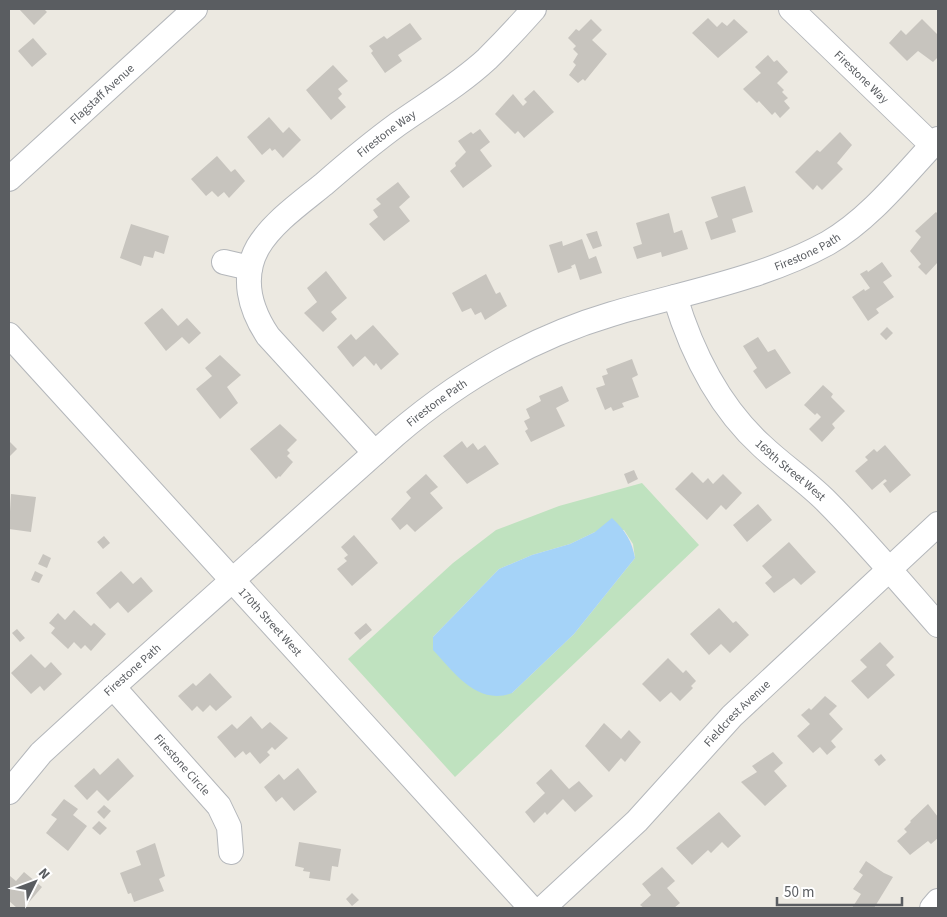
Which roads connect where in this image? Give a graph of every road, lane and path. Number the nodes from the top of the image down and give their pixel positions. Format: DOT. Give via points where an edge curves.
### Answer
graph roads {
  1 [pos="195,9"];
  2 [pos="534,9"];
  3 [pos="791,9"];
  4 [pos="935,142"];
  5 [pos="13,166"];
  6 [pos="224,262"];
  7 [pos="250,268"];
  8 [pos="675,297"];
  9 [pos="9,335"];
  10 [pos="375,453"];
  11 [pos="938,524"];
  12 [pos="888,570"];
  13 [pos="232,581"];
  14 [pos="938,625"];
  15 [pos="113,687"];
  16 [pos="9,792"];
  17 [pos="231,852"];
  18 [pos="938,901"];
  19 [pos="531,908"];
  20 [pos="542,908"];
  21 [pos="932,908"];
  1 -- 5 [label="street, Flagstaff Avenue"];
  2 -- 7 [label="street, Firestone Way" via="479,65 366,148 273,229 258,247"];
  3 -- 4 [label="street, Firestone Way"];
  4 -- 8 [label="street, Firestone Path" via="874,206 830,242 776,266"];
  6 -- 7 [label="street"];
  7 -- 10 [label="street, Firestone Way" via="251,304 263,328"];
  8 -- 10 [label="street, Firestone Path" via="554,334 496,363 435,403"];
  8 -- 12 [label="street, 169th Street West" via="693,348 720,398 734,416 762,447 817,492"];
  9 -- 13 [label="street, 170th Street West"];
  10 -- 13 [label="street, Firestone Path"];
  11 -- 12 [label="street, Fieldcrest Avenue"];
  12 -- 14 [label="street, 169th Street West"];
  12 -- 20 [label="street, Fieldcrest Avenue" via="732,716 637,821"];
  13 -- 15 [label="street, Firestone Path"];
  13 -- 19 [label="street, 170th Street West"];
  15 -- 16 [label="street, Firestone Path" via="42,753"];
  15 -- 17 [label="street, Firestone Circle" via="219,806 229,827"];
  18 -- 21 [label="street"];
}
